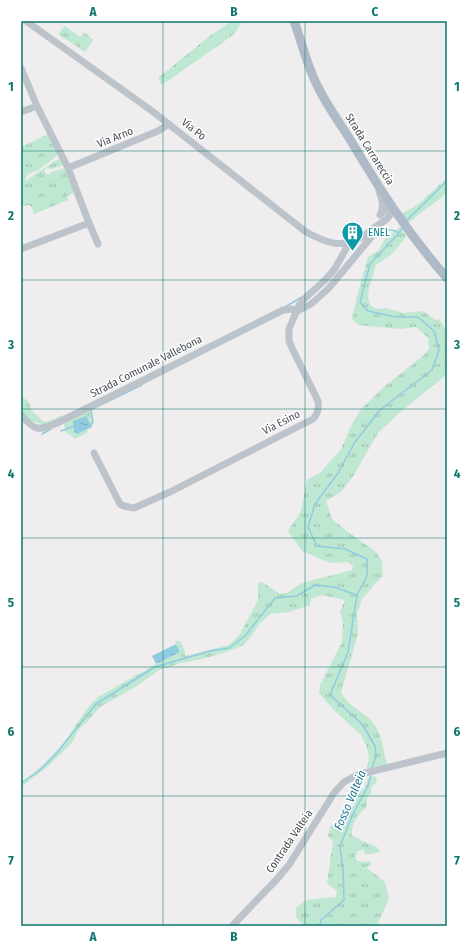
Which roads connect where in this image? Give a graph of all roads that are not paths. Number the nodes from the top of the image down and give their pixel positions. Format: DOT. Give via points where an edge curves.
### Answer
graph roads {
  1 [pos="26,21"];
  2 [pos="294,21"];
  3 [pos="21,68"];
  4 [pos="36,106"];
  5 [pos="21,112"];
  6 [pos="169,124"];
  7 [pos="68,168"];
  8 [pos="377,185"];
  9 [pos="393,209"];
  10 [pos="380,216"];
  11 [pos="386,220"];
  12 [pos="400,220"];
  13 [pos="89,223"];
  14 [pos="373,228"];
  15 [pos="350,242"];
  16 [pos="98,244"];
  17 [pos="337,244"];
  18 [pos="21,249"];
  19 [pos="358,253"];
  20 [pos="339,262"];
  21 [pos="447,278"];
  22 [pos="296,312"];
  23 [pos="21,415"];
  24 [pos="94,453"];
  25 [pos="447,753"];
  26 [pos="232,926"];
  1 -- 6 [label="street, Via Po"];
  2 -- 8 [label="main road, Strada Carrareccia" via="318,87"];
  3 -- 4 [label="street"];
  4 -- 5 [label="street"];
  4 -- 7 [label="street"];
  6 -- 7 [label="street, Via Arno" via="158,131"];
  6 -- 17 [label="street, Via Po" via="306,232"];
  7 -- 13 [label="street"];
  8 -- 9 [label="main road, Strada Carrareccia"];
  8 -- 10 [label="street" via="383,203"];
  9 -- 10 [label="street" via="384,210"];
  9 -- 11 [label="street"];
  9 -- 12 [label="main road, Strada Carrareccia"];
  10 -- 14 [label="street"];
  11 -- 12 [label="street"];
  11 -- 14 [label="street"];
  11 -- 19 [label="street"];
  12 -- 21 [label="main road, Strada Carrareccia"];
  13 -- 16 [label="street"];
  13 -- 18 [label="street"];
  14 -- 15 [label="street"];
  15 -- 17 [label="street, Via Po"];
  15 -- 19 [label="street" via="356,245"];
  15 -- 20 [label="street, Via Esino"];
  17 -- 20 [label="street" via="340,249"];
  19 -- 22 [label="street" via="328,289 311,304"];
  20 -- 22 [label="street, Via Esino"];
  22 -- 23 [label="street, Strada Comunale Vallebona" via="292,309 282,310 45,428 33,427"];
  22 -- 24 [label="street, Via Esino" via="289,328 290,341 318,401 318,413 312,419 134,508 120,504"];
  25 -- 26 [label="street, Contrada Valteia" via="357,775 344,782 334,793 289,865"];
}
